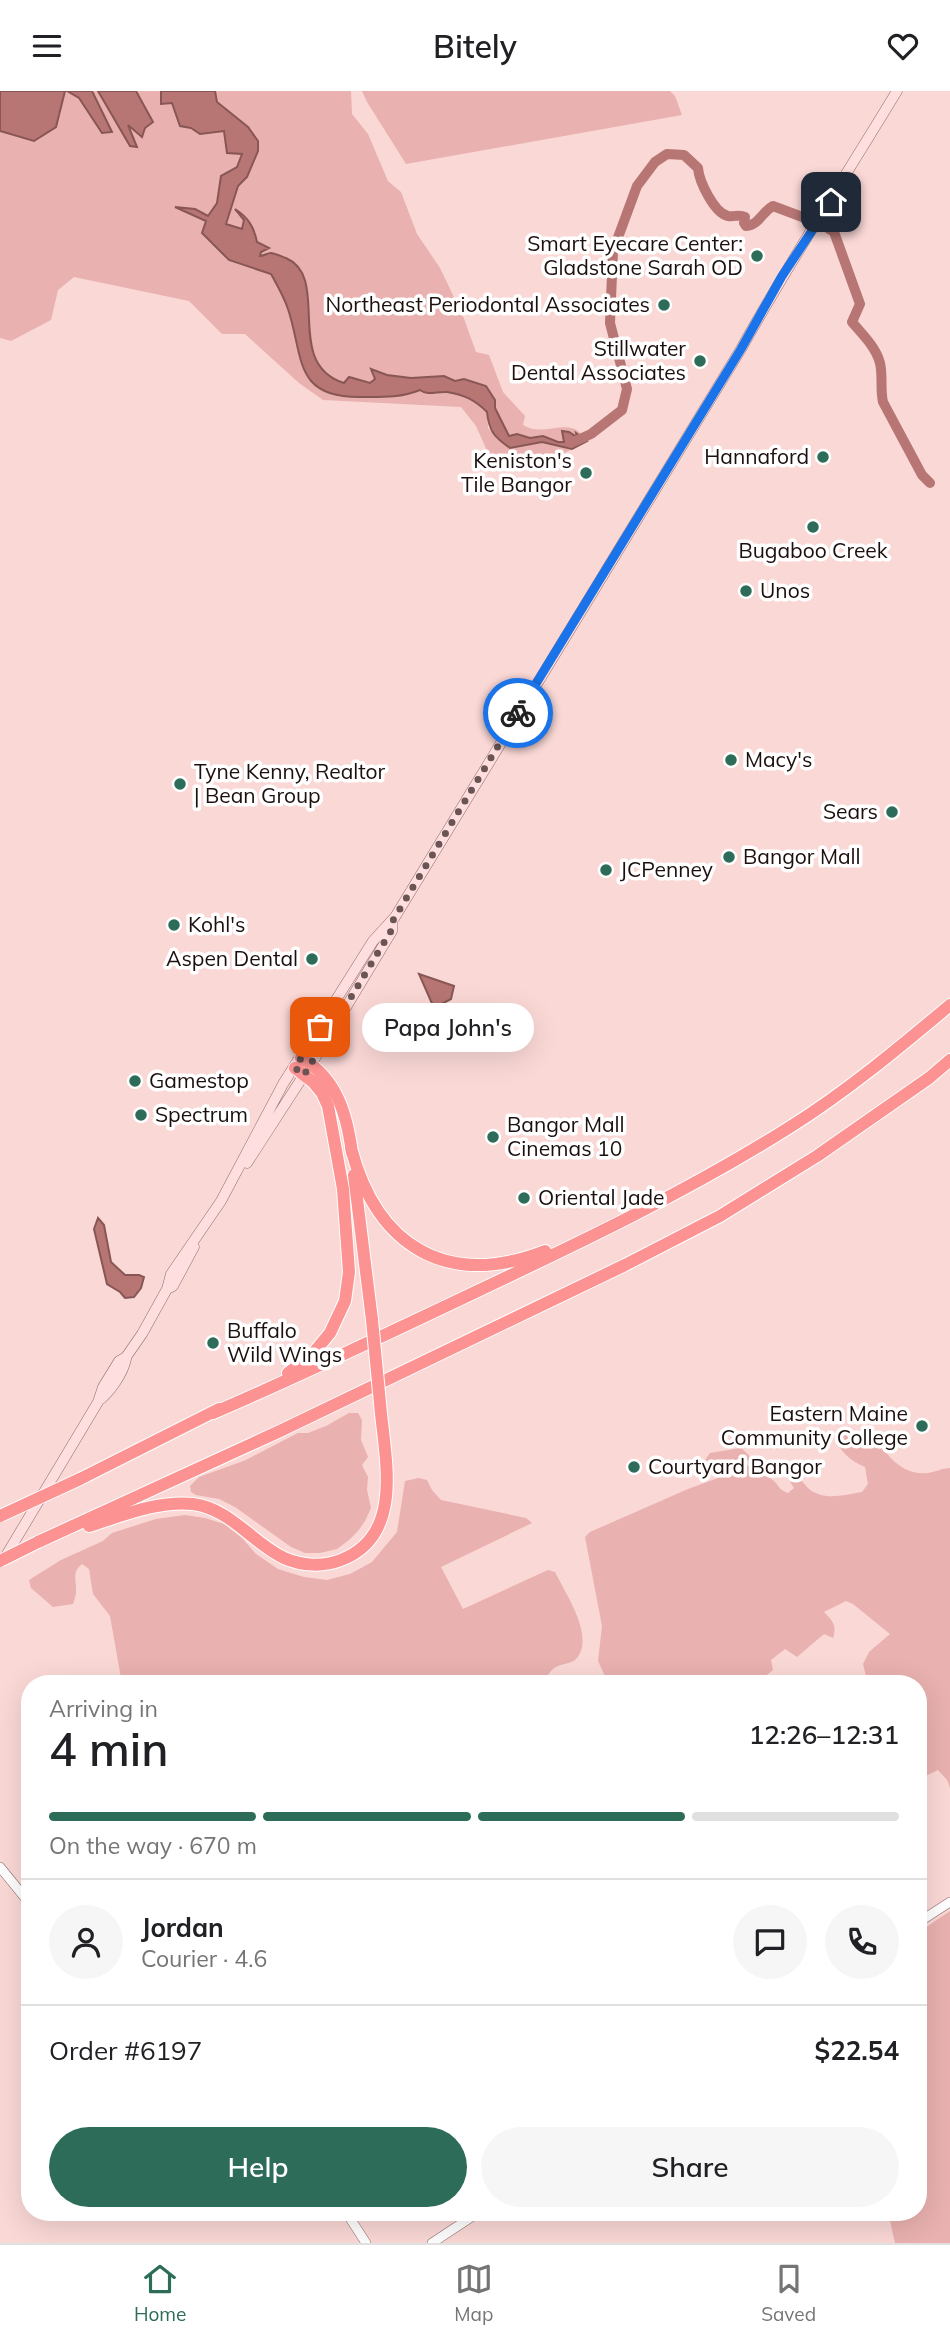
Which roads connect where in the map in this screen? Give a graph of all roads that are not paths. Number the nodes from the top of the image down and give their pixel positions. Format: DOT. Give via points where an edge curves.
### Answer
graph roads {
  1 [pos="897,91"];
  2 [pos="950,1005"];
  3 [pos="950,1060"];
  4 [pos="303,1066"];
  5 [pos="351,1148"];
  6 [pos="667,1198"];
  7 [pos="213,1413"];
  8 [pos="0,1516"];
  9 [pos="38,1542"];
  10 [pos="0,1563"];
  11 [pos="0,1867"];
  12 [pos="21,1893"];
  13 [pos="950,1902"];
  14 [pos="927,1917"];
  15 [pos="352,2221"];
  16 [pos="465,2221"];
  17 [pos="366,2243"];
  18 [pos="432,2243"];
  1 -- 4 [label="main road" via="392,922 391,931"];
  2 -- 6 [label="highway" via="793,1125"];
  3 -- 9 [label="highway" via="817,1156 720,1216 280,1431"];
  4 -- 5 [label="highway" via="326,1076 336,1090"];
  4 -- 7 [label="highway" via="328,1106 343,1189 348,1288 337,1322 311,1356"];
  4 -- 10 [label="main road" via="109,1391"];
  5 -- 6 [label="highway" via="375,1208 391,1228 423,1252 468,1266 495,1265 536,1254"];
  5 -- 9 [label="highway, bridge" via="387,1490 385,1514 370,1539 339,1560 315,1565 286,1559 220,1512 193,1504 160,1506"];
  6 -- 7 [label="highway"];
  7 -- 8 [label="highway, bridge"];
  9 -- 10 [label="highway, bridge"];
  11 -- 12 [label="street"];
  13 -- 14 [label="street"];
  15 -- 17 [label="street"];
  16 -- 18 [label="street"];
}
